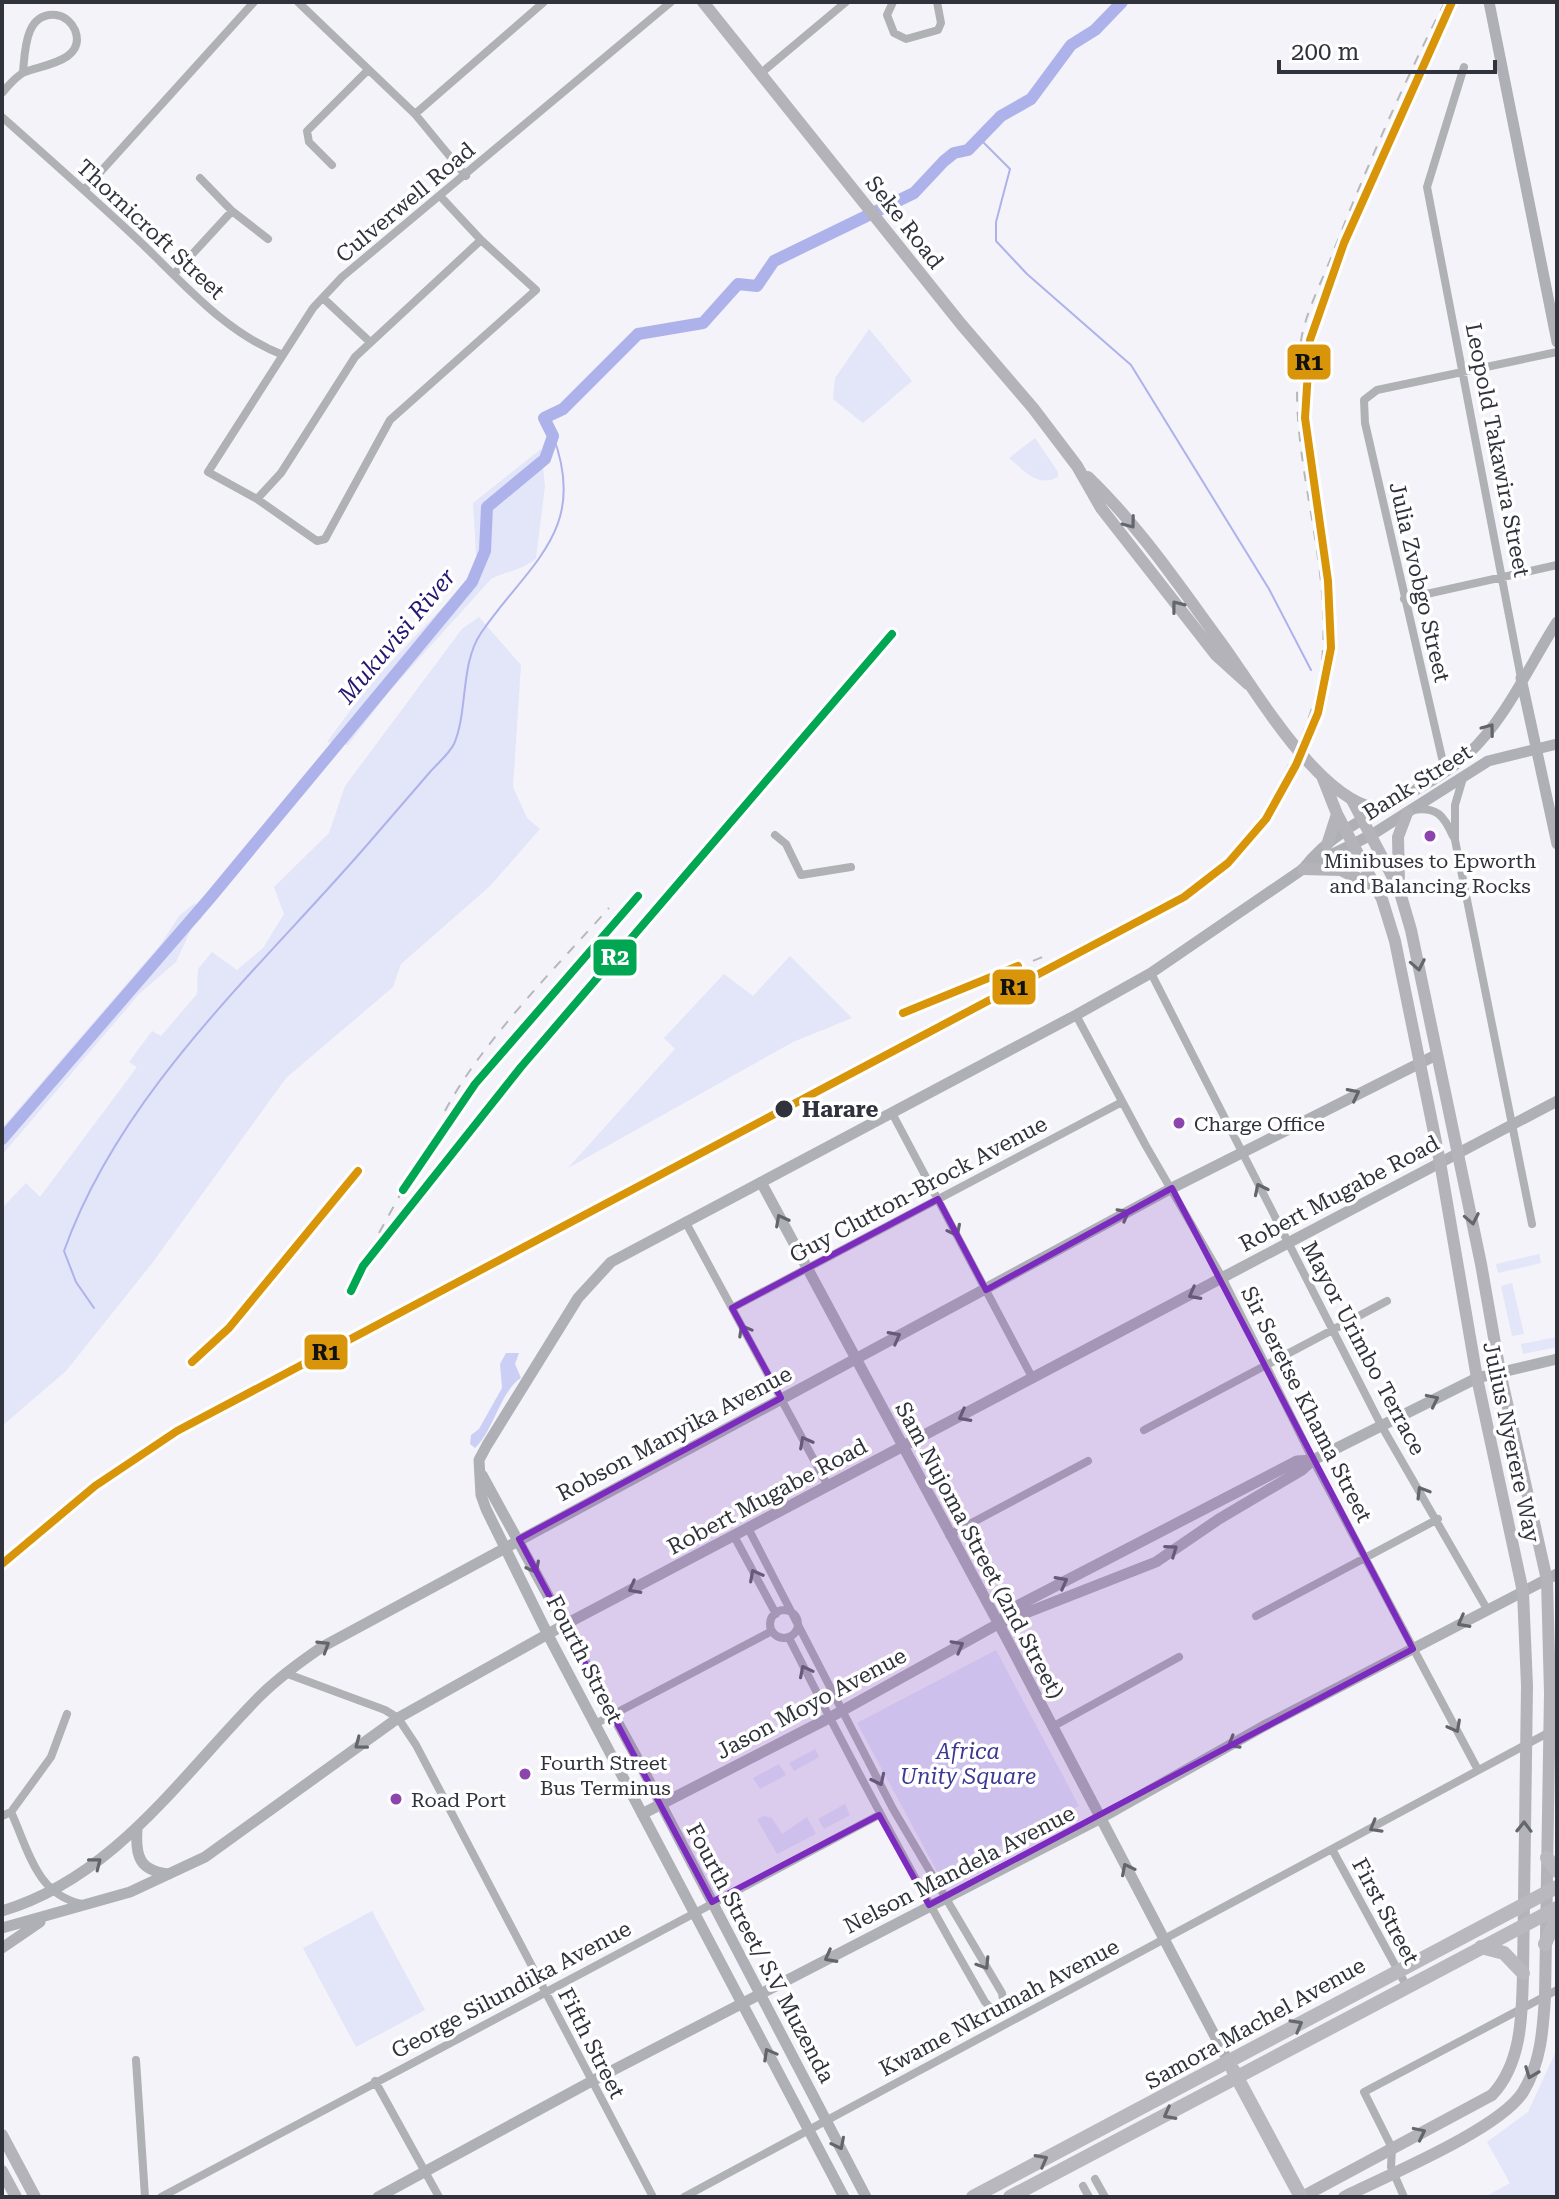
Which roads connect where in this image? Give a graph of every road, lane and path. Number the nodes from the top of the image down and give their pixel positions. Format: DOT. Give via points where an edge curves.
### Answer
graph roads {
  1 [pos="254,2"];
  2 [pos="298,2"];
  3 [pos="544,2"];
  4 [pos="703,2"];
  5 [pos="846,2"];
  6 [pos="893,2"];
  7 [pos="937,2"];
  8 [pos="1489,2"];
  9 [pos="669,3"];
  10 [pos="1464,67"];
  11 [pos="367,71"];
  12 [pos="23,72"];
  13 [pos="760,74"];
  14 [pos="2,93"];
  15 [pos="415,114"];
  16 [pos="2,117"];
  17 [pos="332,165"];
  18 [pos="466,176"];
  19 [pos="200,178"];
  20 [pos="85,189"];
  21 [pos="441,197"];
  22 [pos="232,211"];
  23 [pos="268,239"];
  24 [pos="481,240"];
  25 [pos="174,274"];
  26 [pos="323,298"];
  27 [pos="370,342"];
  28 [pos="1557,342"];
  29 [pos="1557,352"];
  30 [pos="283,355"];
  31 [pos="1462,373"];
  32 [pos="257,499"];
  33 [pos="1557,565"];
  34 [pos="1502,577"];
  35 [pos="1404,599"];
  36 [pos="1557,622"];
  37 [pos="1521,678"];
  38 [pos="1557,744"];
  39 [pos="1537,748"];
  40 [pos="1445,771"];
  41 [pos="1322,776"];
  42 [pos="1463,778"];
  43 [pos="1352,800"];
  44 [pos="1384,809"];
  45 [pos="1410,811"];
  46 [pos="1337,814"];
  47 [pos="1365,821"];
  48 [pos="1346,832"];
  49 [pos="1373,834"];
  50 [pos="775,835"];
  51 [pos="1455,840"];
  52 [pos="1557,844"];
  53 [pos="1327,845"];
  54 [pos="1354,845"];
  55 [pos="851,867"];
  56 [pos="1303,869"];
  57 [pos="1375,887"];
  58 [pos="1399,889"];
  59 [pos="1151,973"];
  60 [pos="1076,1015"];
  61 [pos="1436,1055"];
  62 [pos="1418,1061"];
  63 [pos="1557,1101"];
  64 [pos="1122,1102"];
  65 [pos="892,1113"];
  66 [pos="1513,1123"];
  67 [pos="1241,1151"];
  68 [pos="1459,1152"];
  69 [pos="1440,1162"];
  70 [pos="761,1182"];
  71 [pos="1172,1188"];
  72 [pos="938,1199"];
  73 [pos="685,1221"];
  74 [pos="1532,1224"];
  75 [pos="1287,1244"];
  76 [pos="806,1269"];
  77 [pos="1223,1279"];
  78 [pos="986,1290"];
  79 [pos="1387,1301"];
  80 [pos="732,1308"];
  81 [pos="1332,1331"];
  82 [pos="855,1358"];
  83 [pos="1557,1359"];
  84 [pos="1266,1367"];
  85 [pos="1500,1372"];
  86 [pos="1477,1378"];
  87 [pos="1033,1379"];
  88 [pos="781,1398"];
  89 [pos="1381,1425"];
  90 [pos="1144,1430"];
  91 [pos="901,1448"];
  92 [pos="1313,1460"];
  93 [pos="1088,1461"];
  94 [pos="482,1475"];
  95 [pos="828,1486"];
  96 [pos="1438,1519"];
  97 [pos="748,1528"];
  98 [pos="949,1535"];
  99 [pos="734,1536"];
  100 [pos="519,1539"];
  101 [pos="505,1546"];
  102 [pos="1365,1559"];
  103 [pos="1552,1577"];
  104 [pos="1523,1592"];
  105 [pos="1487,1609"];
  106 [pos="776,1614"];
  107 [pos="1256,1616"];
  108 [pos="797,1618"];
  109 [pos="998,1624"];
  110 [pos="564,1625"];
  111 [pos="772,1631"];
  112 [pos="548,1635"];
  113 [pos="789,1638"];
  114 [pos="1413,1649"];
  115 [pos="1179,1657"];
  116 [pos="285,1673"];
  117 [pos="845,1710"];
  118 [pos="67,1714"];
  119 [pos="613,1714"];
  120 [pos="398,1718"];
  121 [pos="829,1718"];
  122 [pos="595,1724"];
  123 [pos="1052,1727"];
  124 [pos="1553,1731"];
  125 [pos="1525,1746"];
  126 [pos="1478,1770"];
  127 [pos="660,1804"];
  128 [pos="7,1814"];
  129 [pos="642,1814"];
  130 [pos="879,1815"];
  131 [pos="1101,1818"];
  132 [pos="137,1829"];
  133 [pos="1333,1851"];
  134 [pos="1547,1858"];
  135 [pos="1557,1871"];
  136 [pos="170,1874"];
  137 [pos="1552,1890"];
  138 [pos="52,1893"];
  139 [pos="943,1898"];
  140 [pos="712,1902"];
  141 [pos="87,1905"];
  142 [pos="929,1905"];
  143 [pos="1522,1905"];
  144 [pos="2,1911"];
  145 [pos="694,1912"];
  146 [pos="1553,1913"];
  147 [pos="47,1918"];
  148 [pos="1521,1925"];
  149 [pos="2,1928"];
  150 [pos="1161,1939"];
  151 [pos="1545,1944"];
  152 [pos="1481,1947"];
  153 [pos="2,1948"];
  154 [pos="1397,1970"];
  155 [pos="1523,1973"];
  156 [pos="1407,1987"];
  157 [pos="545,1992"];
  158 [pos="760,1994"];
  159 [pos="1551,1994"];
  160 [pos="742,2004"];
  161 [pos="1522,2009"];
  162 [pos="136,2060"];
  163 [pos="1229,2063"];
  164 [pos="1238,2078"];
  165 [pos="375,2081"];
  166 [pos="592,2081"];
  167 [pos="827,2120"];
  168 [pos="811,2128"];
  169 [pos="2,2137"];
  170 [pos="1392,2148"];
  171 [pos="2,2171"];
  172 [pos="425,2171"];
  173 [pos="1393,2173"];
  174 [pos="1095,2179"];
  175 [pos="1083,2186"];
  176 [pos="16,2197"];
  177 [pos="35,2197"];
  178 [pos="145,2197"];
  179 [pos="161,2197"];
  180 [pos="378,2197"];
  181 [pos="439,2197"];
  182 [pos="653,2197"];
  183 [pos="684,2197"];
  184 [pos="844,2197"];
  185 [pos="866,2197"];
  186 [pos="973,2197"];
  187 [pos="1010,2197"];
  188 [pos="1089,2197"];
  189 [pos="1105,2197"];
  190 [pos="1302,2197"];
  191 [pos="1344,2197"];
  192 [pos="1404,2197"];
  1 -- 20 [label="street"];
  2 -- 11 [label="street"];
  3 -- 15 [label="street"];
  4 -- 13 [label="main road, Seke Road"];
  5 -- 13 [label="street"];
  6 -- 7 [label="street" via="887,15 894,33 906,39 938,30"];
  8 -- 28 [label="main road"];
  9 -- 18 [label="street, Culverwell Road"];
  10 -- 31 [label="street, Leopold Takawira Street" via="1427,187"];
  11 -- 15 [label="street"];
  11 -- 17 [label="street" via="307,131 309,142"];
  12 -- 12 [label="street" via="33,25 58,15 70,22 76,35 73,49 51,67"];
  12 -- 14 [label="street"];
  13 -- 41 [label="main road, Seke Road" via="1077,466 1101,508 1216,655 1248,684"];
  15 -- 18 [label="street"];
  16 -- 20 [label="street, Thornicroft Street"];
  18 -- 21 [label="street, Culverwell Road"];
  19 -- 22 [label="street"];
  20 -- 25 [label="street, Thornicroft Street"];
  21 -- 24 [label="street"];
  21 -- 26 [label="street, Culverwell Road"];
  22 -- 23 [label="street"];
  22 -- 25 [label="street"];
  24 -- 27 [label="street"];
  24 -- 32 [label="street" via="536,290 390,420 325,539 307,537"];
  25 -- 30 [label="street, Thornicroft Street" via="226,323"];
  26 -- 27 [label="street"];
  26 -- 30 [label="street, Culverwell Road"];
  27 -- 32 [label="street" via="281,473"];
  29 -- 31 [label="street"];
  30 -- 32 [label="street, Culverwell Road" via="208,472"];
  31 -- 34 [label="street, Leopold Takawira Street"];
  31 -- 35 [label="street, Julia Zvobgo Street" via="1377,390 1364,400"];
  33 -- 34 [label="street"];
  34 -- 35 [label="street"];
  34 -- 37 [label="street, Leopold Takawira Street"];
  35 -- 40 [label="street, Julia Zvobgo Street"];
  36 -- 37 [label="main road"];
  37 -- 39 [label="main road, Leopold Takawira Street"];
  40 -- 37 [label="main road, one-way" via="1492,727"];
  38 -- 39 [label="main road, Bank Street"];
  39 -- 42 [label="main road, Bank Street" via="1488,761"];
  39 -- 52 [label="main road, Leopold Takawira Street"];
  40 -- 44 [label="main road"];
  41 -- 43 [label="main road"];
  41 -- 46 [label="main road, Julius Nyerere Way"];
  42 -- 45 [label="main road, Bank Street"];
  42 -- 51 [label="street" via="1455,805"];
  43 -- 44 [label="main road"];
  43 -- 47 [label="main road, Julius Nyerere Way"];
  44 -- 47 [label="main road"];
  45 -- 49 [label="main road, Bank Street"];
  45 -- 51 [label="street" via="1432,809 1440,814"];
  45 -- 58 [label="main road" via="1398,837"];
  46 -- 48 [label="main road, Julius Nyerere Way"];
  46 -- 53 [label="main road"];
  47 -- 48 [label="main road"];
  47 -- 49 [label="main road, Julius Nyerere Way"];
  48 -- 53 [label="main road"];
  48 -- 54 [label="main road, Julius Nyerere Way"];
  49 -- 54 [label="main road, Bank Street"];
  49 -- 58 [label="main road, Julius Nyerere Way"];
  50 -- 55 [label="street" via="786,844 801,875"];
  51 -- 66 [label="street"];
  53 -- 56 [label="main road"];
  54 -- 56 [label="main road, Bank Street"];
  54 -- 57 [label="main road, Julius Nyerere Way"];
  56 -- 57 [label="main road" via="1341,870"];
  56 -- 59 [label="main road"];
  57 -- 62 [label="main road, Julius Nyerere Way" via="1395,941"];
  58 -- 61 [label="main road, Julius Nyerere Way, one-way"];
  59 -- 60 [label="main road"];
  59 -- 67 [label="street, Mayor Urimbo Terrace"];
  60 -- 64 [label="street, Sir Seretse Khama Street"];
  60 -- 65 [label="main road"];
  61 -- 62 [label="main road, Robson Manyika Avenue"];
  61 -- 68 [label="main road, Julius Nyerere Way"];
  67 -- 62 [label="main road, Robson Manyika Avenue, one-way"];
  62 -- 69 [label="main road, Julius Nyerere Way"];
  63 -- 66 [label="main road, Robert Mugabe Road"];
  64 -- 71 [label="street, Sir Seretse Khama Street"];
  64 -- 72 [label="street, Guy Clutton-Brock Avenue"];
  65 -- 70 [label="main road"];
  65 -- 72 [label="street"];
  66 -- 68 [label="main road, Robert Mugabe Road"];
  66 -- 74 [label="street"];
  67 -- 71 [label="main road, Robson Manyika Avenue"];
  75 -- 67 [label="street, Mayor Urimbo Terrace, one-way"];
  68 -- 69 [label="main road, Robert Mugabe Road"];
  68 -- 85 [label="main road, Julius Nyerere Way, one-way"];
  69 -- 75 [label="main road, Robert Mugabe Road"];
  69 -- 86 [label="main road, Julius Nyerere Way"];
  70 -- 73 [label="main road"];
  76 -- 70 [label="main road, Sam Nujoma Street (2nd Street), one-way"];
  71 -- 77 [label="street, Sir Seretse Khama Street"];
  78 -- 71 [label="main road, Robson Manyika Avenue, one-way"];
  72 -- 76 [label="street, Guy Clutton-Brock Avenue"];
  72 -- 78 [label="street, one-way"];
  73 -- 80 [label="street"];
  73 -- 94 [label="main road" via="611,1262 587,1285 487,1445 479,1460"];
  75 -- 77 [label="main road, Robert Mugabe Road"];
  75 -- 81 [label="street, Mayor Urimbo Terrace"];
  76 -- 80 [label="street, Guy Clutton-Brock Avenue"];
  76 -- 82 [label="main road, Sam Nujoma Street (2nd Street)"];
  77 -- 84 [label="street, Sir Seretse Khama Street"];
  77 -- 87 [label="main road, Robert Mugabe Road, one-way"];
  82 -- 78 [label="main road, Robson Manyika Avenue, one-way"];
  78 -- 87 [label="street"];
  79 -- 81 [label="street"];
  88 -- 80 [label="street, one-way"];
  81 -- 84 [label="street"];
  81 -- 89 [label="street, Mayor Urimbo Terrace"];
  82 -- 88 [label="main road, Robson Manyika Avenue"];
  82 -- 91 [label="main road, Sam Nujoma Street (2nd Street)"];
  83 -- 85 [label="main road, Jason Moyo Avenue"];
  84 -- 90 [label="street"];
  84 -- 92 [label="street, Sir Seretse Khama Street"];
  85 -- 86 [label="main road, Jason Moyo Avenue"];
  85 -- 103 [label="main road, Julius Nyerere Way"];
  89 -- 86 [label="main road, Jason Moyo Avenue, one-way"];
  86 -- 104 [label="main road, Julius Nyerere Way"];
  87 -- 91 [label="main road, Robert Mugabe Road, one-way"];
  95 -- 88 [label="street, one-way"];
  88 -- 100 [label="main road, Robson Manyika Avenue"];
  89 -- 92 [label="main road, Jason Moyo Avenue"];
  96 -- 89 [label="street, Mayor Urimbo Terrace, one-way"];
  91 -- 95 [label="main road, Robert Mugabe Road"];
  91 -- 98 [label="main road, Sam Nujoma Street (2nd Street)"];
  92 -- 102 [label="street, Sir Seretse Khama Street"];
  109 -- 92 [label="main road, Jason Moyo Avenue, one-way" via="1156,1562"];
  109 -- 92 [label="main road, Jason Moyo Avenue, one-way" via="1013,1608 1147,1537 1297,1461"];
  93 -- 98 [label="street"];
  94 -- 100 [label="main road, Fourth Street/ S.V Muzenda"];
  94 -- 101 [label="main road, Fourth Street" via="481,1495"];
  95 -- 97 [label="main road, Robert Mugabe Road"];
  96 -- 102 [label="street"];
  96 -- 105 [label="street, Mayor Urimbo Terrace"];
  97 -- 99 [label="main road, Robert Mugabe Road"];
  97 -- 108 [label="street"];
  98 -- 109 [label="main road, Sam Nujoma Street (2nd Street)"];
  106 -- 99 [label="street, one-way"];
  99 -- 110 [label="main road, Robert Mugabe Road, one-way"];
  100 -- 101 [label="main road, Robson Manyika Avenue"];
  100 -- 110 [label="main road, Fourth Street/ S.V Muzenda, one-way"];
  101 -- 112 [label="main road, Fourth Street"];
  116 -- 101 [label="main road, Robson Manyika Avenue, one-way" via="322,1647"];
  102 -- 107 [label="street"];
  102 -- 114 [label="street, Sir Seretse Khama Street"];
  103 -- 104 [label="main road, Nelson Mandela Avenue"];
  103 -- 124 [label="main road, Julius Nyerere Way"];
  104 -- 105 [label="main road, Nelson Mandela Avenue"];
  104 -- 125 [label="main road, Julius Nyerere Way"];
  105 -- 114 [label="main road, Nelson Mandela Avenue, one-way"];
  106 -- 108 [label="street" via="785,1611"];
  106 -- 111 [label="street"];
  108 -- 113 [label="street" via="796,1632"];
  108 -- 117 [label="street"];
  117 -- 109 [label="main road, Jason Moyo Avenue, one-way"];
  109 -- 123 [label="main road, Sam Nujoma Street (2nd Street)"];
  110 -- 112 [label="main road, Robert Mugabe Road"];
  110 -- 119 [label="main road, Fourth Street/ S.V Muzenda"];
  111 -- 113 [label="street"];
  111 -- 119 [label="street"];
  112 -- 120 [label="main road, Robert Mugabe Road"];
  112 -- 122 [label="main road, Fourth Street"];
  121 -- 113 [label="street, one-way"];
  114 -- 126 [label="street, Sir Seretse Khama Street, one-way"];
  114 -- 131 [label="main road, Nelson Mandela Avenue, one-way"];
  115 -- 123 [label="street"];
  116 -- 120 [label="street"];
  116 -- 132 [label="main road, Robson Manyika Avenue"];
  117 -- 121 [label="main road, Jason Moyo Avenue"];
  117 -- 139 [label="street, one-way"];
  118 -- 128 [label="street" via="51,1757"];
  119 -- 122 [label="street"];
  119 -- 127 [label="main road, Fourth Street/ S.V Muzenda"];
  120 -- 136 [label="main road, Robert Mugabe Road, one-way" via="251,1826"];
  120 -- 157 [label="street, Fifth Street"];
  121 -- 127 [label="main road, Jason Moyo Avenue"];
  121 -- 130 [label="street"];
  122 -- 129 [label="main road, Fourth Street"];
  123 -- 131 [label="main road, Sam Nujoma Street (2nd Street)"];
  124 -- 125 [label="street, Kwame Nkrumah Avenue"];
  124 -- 134 [label="main road, Julius Nyerere Way"];
  125 -- 126 [label="street, Kwame Nkrumah Avenue"];
  143 -- 125 [label="main road, Julius Nyerere Way, one-way"];
  126 -- 133 [label="street, Kwame Nkrumah Avenue, one-way"];
  127 -- 129 [label="main road, Jason Moyo Avenue"];
  127 -- 140 [label="main road, Fourth Street/ S.V Muzenda"];
  128 -- 138 [label="street"];
  129 -- 145 [label="main road, Fourth Street"];
  130 -- 140 [label="street, George Silundika Avenue"];
  130 -- 142 [label="street"];
  131 -- 139 [label="main road, Nelson Mandela Avenue"];
  150 -- 131 [label="main road, Sam Nujoma Street (2nd Street), one-way"];
  132 -- 136 [label="main road" via="142,1866"];
  138 -- 132 [label="main road, Robson Manyika Avenue, one-way"];
  133 -- 150 [label="street, Kwame Nkrumah Avenue"];
  133 -- 154 [label="street, First Street"];
  134 -- 135 [label="highway"];
  134 -- 137 [label="main road, Julius Nyerere Way"];
  136 -- 141 [label="main road, Robert Mugabe Road"];
  137 -- 143 [label="highway, Samora Machel Avenue"];
  137 -- 146 [label="main road, Julius Nyerere Way"];
  138 -- 141 [label="street"];
  138 -- 144 [label="main road, Robson Manyika Avenue"];
  139 -- 142 [label="main road, Nelson Mandela Avenue"];
  139 -- 142 [label="street, one-way" via="1002,1993 1000,2008 985,2002"];
  140 -- 145 [label="street, George Silundika Avenue"];
  140 -- 158 [label="main road, Fourth Street/ S.V Muzenda"];
  141 -- 147 [label="main road, Robert Mugabe Road"];
  142 -- 158 [label="main road, Nelson Mandela Avenue, one-way"];
  143 -- 148 [label="main road, Julius Nyerere Way"];
  143 -- 154 [label="highway, Samora Machel Avenue"];
  145 -- 157 [label="street, George Silundika Avenue"];
  145 -- 160 [label="main road, Fourth Street"];
  146 -- 148 [label="highway, Samora Machel Avenue"];
  146 -- 151 [label="highway"];
  147 -- 149 [label="main road, Robert Mugabe Road"];
  147 -- 153 [label="main road"];
  148 -- 152 [label="highway, Samora Machel Avenue"];
  148 -- 155 [label="main road, Julius Nyerere Way"];
  150 -- 163 [label="main road, Sam Nujoma Street (2nd Street)"];
  150 -- 167 [label="street, Kwame Nkrumah Avenue"];
  151 -- 159 [label="main road"];
  152 -- 155 [label="highway" via="1504,1953"];
  152 -- 156 [label="highway, Samora Machel Avenue"];
  154 -- 156 [label="street, First Street"];
  163 -- 154 [label="highway, Samora Machel Avenue, one-way"];
  155 -- 161 [label="main road, Julius Nyerere Way"];
  156 -- 164 [label="highway, Samora Machel Avenue"];
  157 -- 165 [label="street, George Silundika Avenue"];
  157 -- 166 [label="street, Fifth Street"];
  158 -- 160 [label="main road, Nelson Mandela Avenue"];
  158 -- 167 [label="main road, Fourth Street/ S.V Muzenda"];
  159 -- 161 [label="street"];
  159 -- 173 [label="main road, one-way" via="1536,2061 1515,2101 1485,2124"];
  160 -- 166 [label="main road, Nelson Mandela Avenue"];
  168 -- 160 [label="main road, Fourth Street, one-way"];
  170 -- 161 [label="main road, Julius Nyerere Way, one-way" via="1478,2104 1505,2081"];
  161 -- 170 [label="street" via="1364,2092"];
  162 -- 178 [label="street"];
  163 -- 164 [label="highway"];
  186 -- 163 [label="highway, Samora Machel Avenue, one-way"];
  164 -- 187 [label="highway, Samora Machel Avenue, one-way"];
  164 -- 190 [label="highway"];
  165 -- 172 [label="street"];
  165 -- 179 [label="street, George Silundika Avenue"];
  166 -- 172 [label="main road, Nelson Mandela Avenue"];
  166 -- 182 [label="street, Fifth Street"];
  167 -- 168 [label="street, Kwame Nkrumah Avenue"];
  167 -- 185 [label="main road, Fourth Street/ S.V Muzenda, one-way"];
  168 -- 183 [label="street, Kwame Nkrumah Avenue"];
  168 -- 184 [label="main road, Fourth Street"];
  169 -- 177 [label="main road"];
  170 -- 173 [label="street"];
  170 -- 190 [label="main road, Julius Nyerere Way"];
  171 -- 176 [label="main road"];
  172 -- 180 [label="main road, Nelson Mandela Avenue"];
  172 -- 181 [label="street"];
  173 -- 191 [label="main road"];
  173 -- 192 [label="street"];
  174 -- 189 [label="street"];
  175 -- 188 [label="street"];
}
